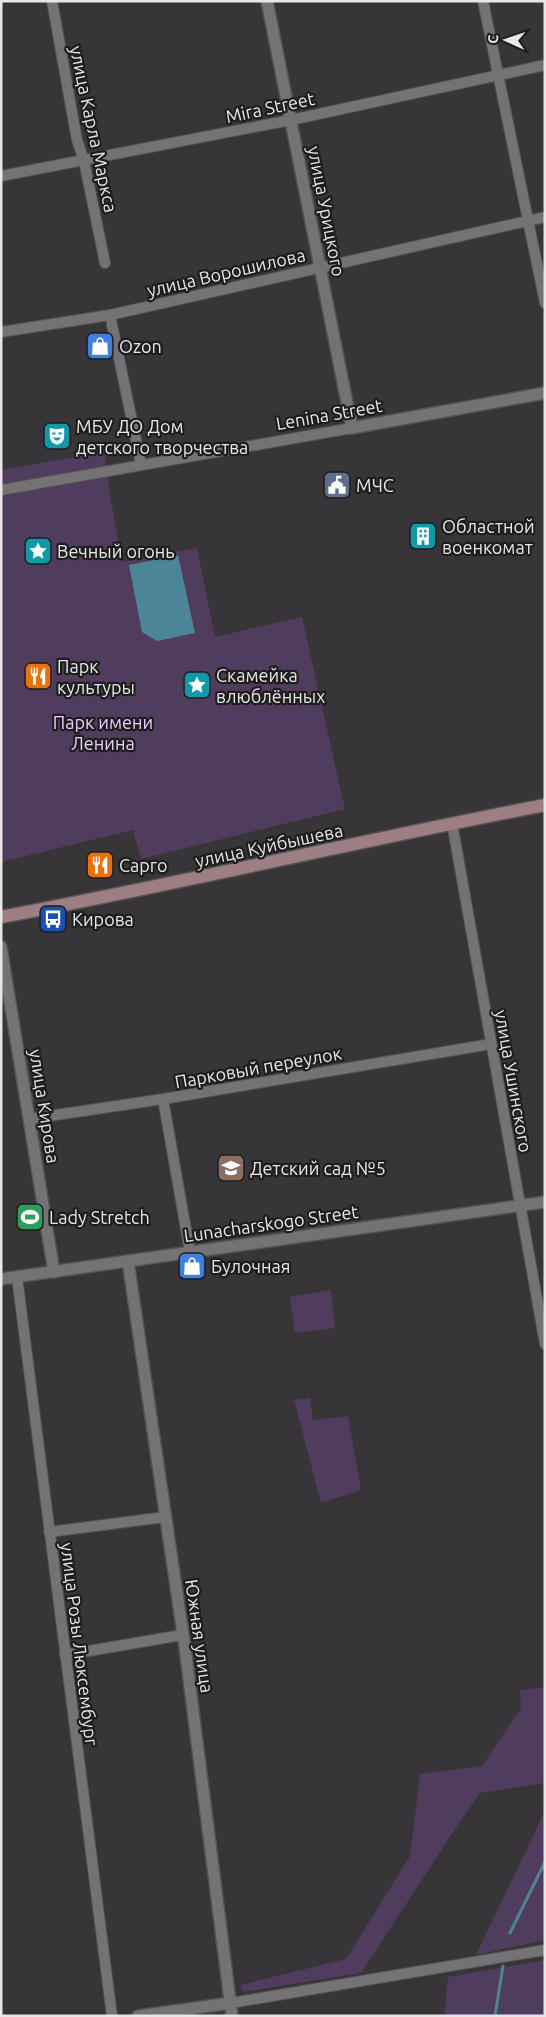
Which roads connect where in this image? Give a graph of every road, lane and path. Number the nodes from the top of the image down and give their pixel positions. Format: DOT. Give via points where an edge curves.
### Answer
graph roads {
  1 [pos="52,1"];
  2 [pos="267,1"];
  3 [pos="483,1"];
  4 [pos="545,65"];
  5 [pos="497,76"];
  6 [pos="291,120"];
  7 [pos="84,161"];
  8 [pos="1,176"];
  9 [pos="545,217"];
  10 [pos="528,220"];
  11 [pos="105,263"];
  12 [pos="320,267"];
  13 [pos="545,303"];
  14 [pos="110,314"];
  15 [pos="1,332"];
  16 [pos="545,393"];
  17 [pos="352,428"];
  18 [pos="141,464"];
  19 [pos="1,490"];
  20 [pos="545,806"];
  21 [pos="452,823"];
  22 [pos="1,917"];
  23 [pos="1,947"];
  24 [pos="491,1044"];
  25 [pos="163,1099"];
  26 [pos="29,1119"];
  27 [pos="545,1202"];
  28 [pos="520,1206"];
  29 [pos="190,1252"];
  30 [pos="128,1261"];
  31 [pos="54,1272"];
  32 [pos="17,1277"];
  33 [pos="1,1279"];
  34 [pos="545,1344"];
  35 [pos="165,1517"];
  36 [pos="50,1532"];
  37 [pos="182,1635"];
  38 [pos="66,1655"];
  39 [pos="545,1950"];
  40 [pos="231,2003"];
  41 [pos="112,2016"];
  42 [pos="138,2016"];
  43 [pos="232,2016"];
  1 -- 7 [label="street, улица Карла Маркса" via="77,140"];
  2 -- 6 [label="street, улица Урицкого"];
  3 -- 5 [label="street"];
  4 -- 5 [label="street, Mira Street"];
  5 -- 6 [label="street, Mira Street"];
  5 -- 10 [label="street"];
  6 -- 7 [label="street, Mira Street"];
  6 -- 12 [label="street, улица Урицкого"];
  7 -- 8 [label="street, Mira Street"];
  7 -- 11 [label="street, улица Карла Маркса"];
  9 -- 10 [label="street, улица Ворошилова"];
  10 -- 12 [label="street, улица Ворошилова"];
  10 -- 13 [label="street"];
  12 -- 14 [label="street, улица Ворошилова"];
  12 -- 17 [label="street, улица Урицкого"];
  14 -- 15 [label="street, улица Ворошилова"];
  14 -- 18 [label="street"];
  16 -- 17 [label="street, Lenina Street"];
  17 -- 18 [label="street, Lenina Street"];
  18 -- 19 [label="street, Lenina Street"];
  20 -- 21 [label="main road, улица Куйбышева"];
  21 -- 22 [label="main road, улица Куйбышева"];
  21 -- 24 [label="street, улица Ушинского"];
  23 -- 26 [label="street, улица Кирова"];
  24 -- 25 [label="street, Парковый переулок"];
  24 -- 28 [label="street, улица Ушинского"];
  25 -- 26 [label="street, Парковый переулок"];
  25 -- 29 [label="street"];
  26 -- 31 [label="street, улица Кирова"];
  27 -- 28 [label="street, Lunacharskogo Street"];
  28 -- 29 [label="street, Lunacharskogo Street"];
  28 -- 34 [label="street, улица Ушинского"];
  29 -- 30 [label="street, Lunacharskogo Street"];
  30 -- 31 [label="street, Lunacharskogo Street"];
  30 -- 35 [label="street, Южная улица"];
  31 -- 32 [label="street, Lunacharskogo Street"];
  32 -- 33 [label="street, Lunacharskogo Street"];
  32 -- 36 [label="street, улица Розы Люксембург"];
  35 -- 36 [label="street"];
  35 -- 37 [label="street, Южная улица"];
  36 -- 38 [label="street, улица Розы Люксембург"];
  37 -- 38 [label="street"];
  37 -- 40 [label="street, Южная улица"];
  38 -- 41 [label="street, улица Розы Люксембург"];
  39 -- 40 [label="street"];
  40 -- 42 [label="street"];
  40 -- 43 [label="street, Южная улица"];
}
